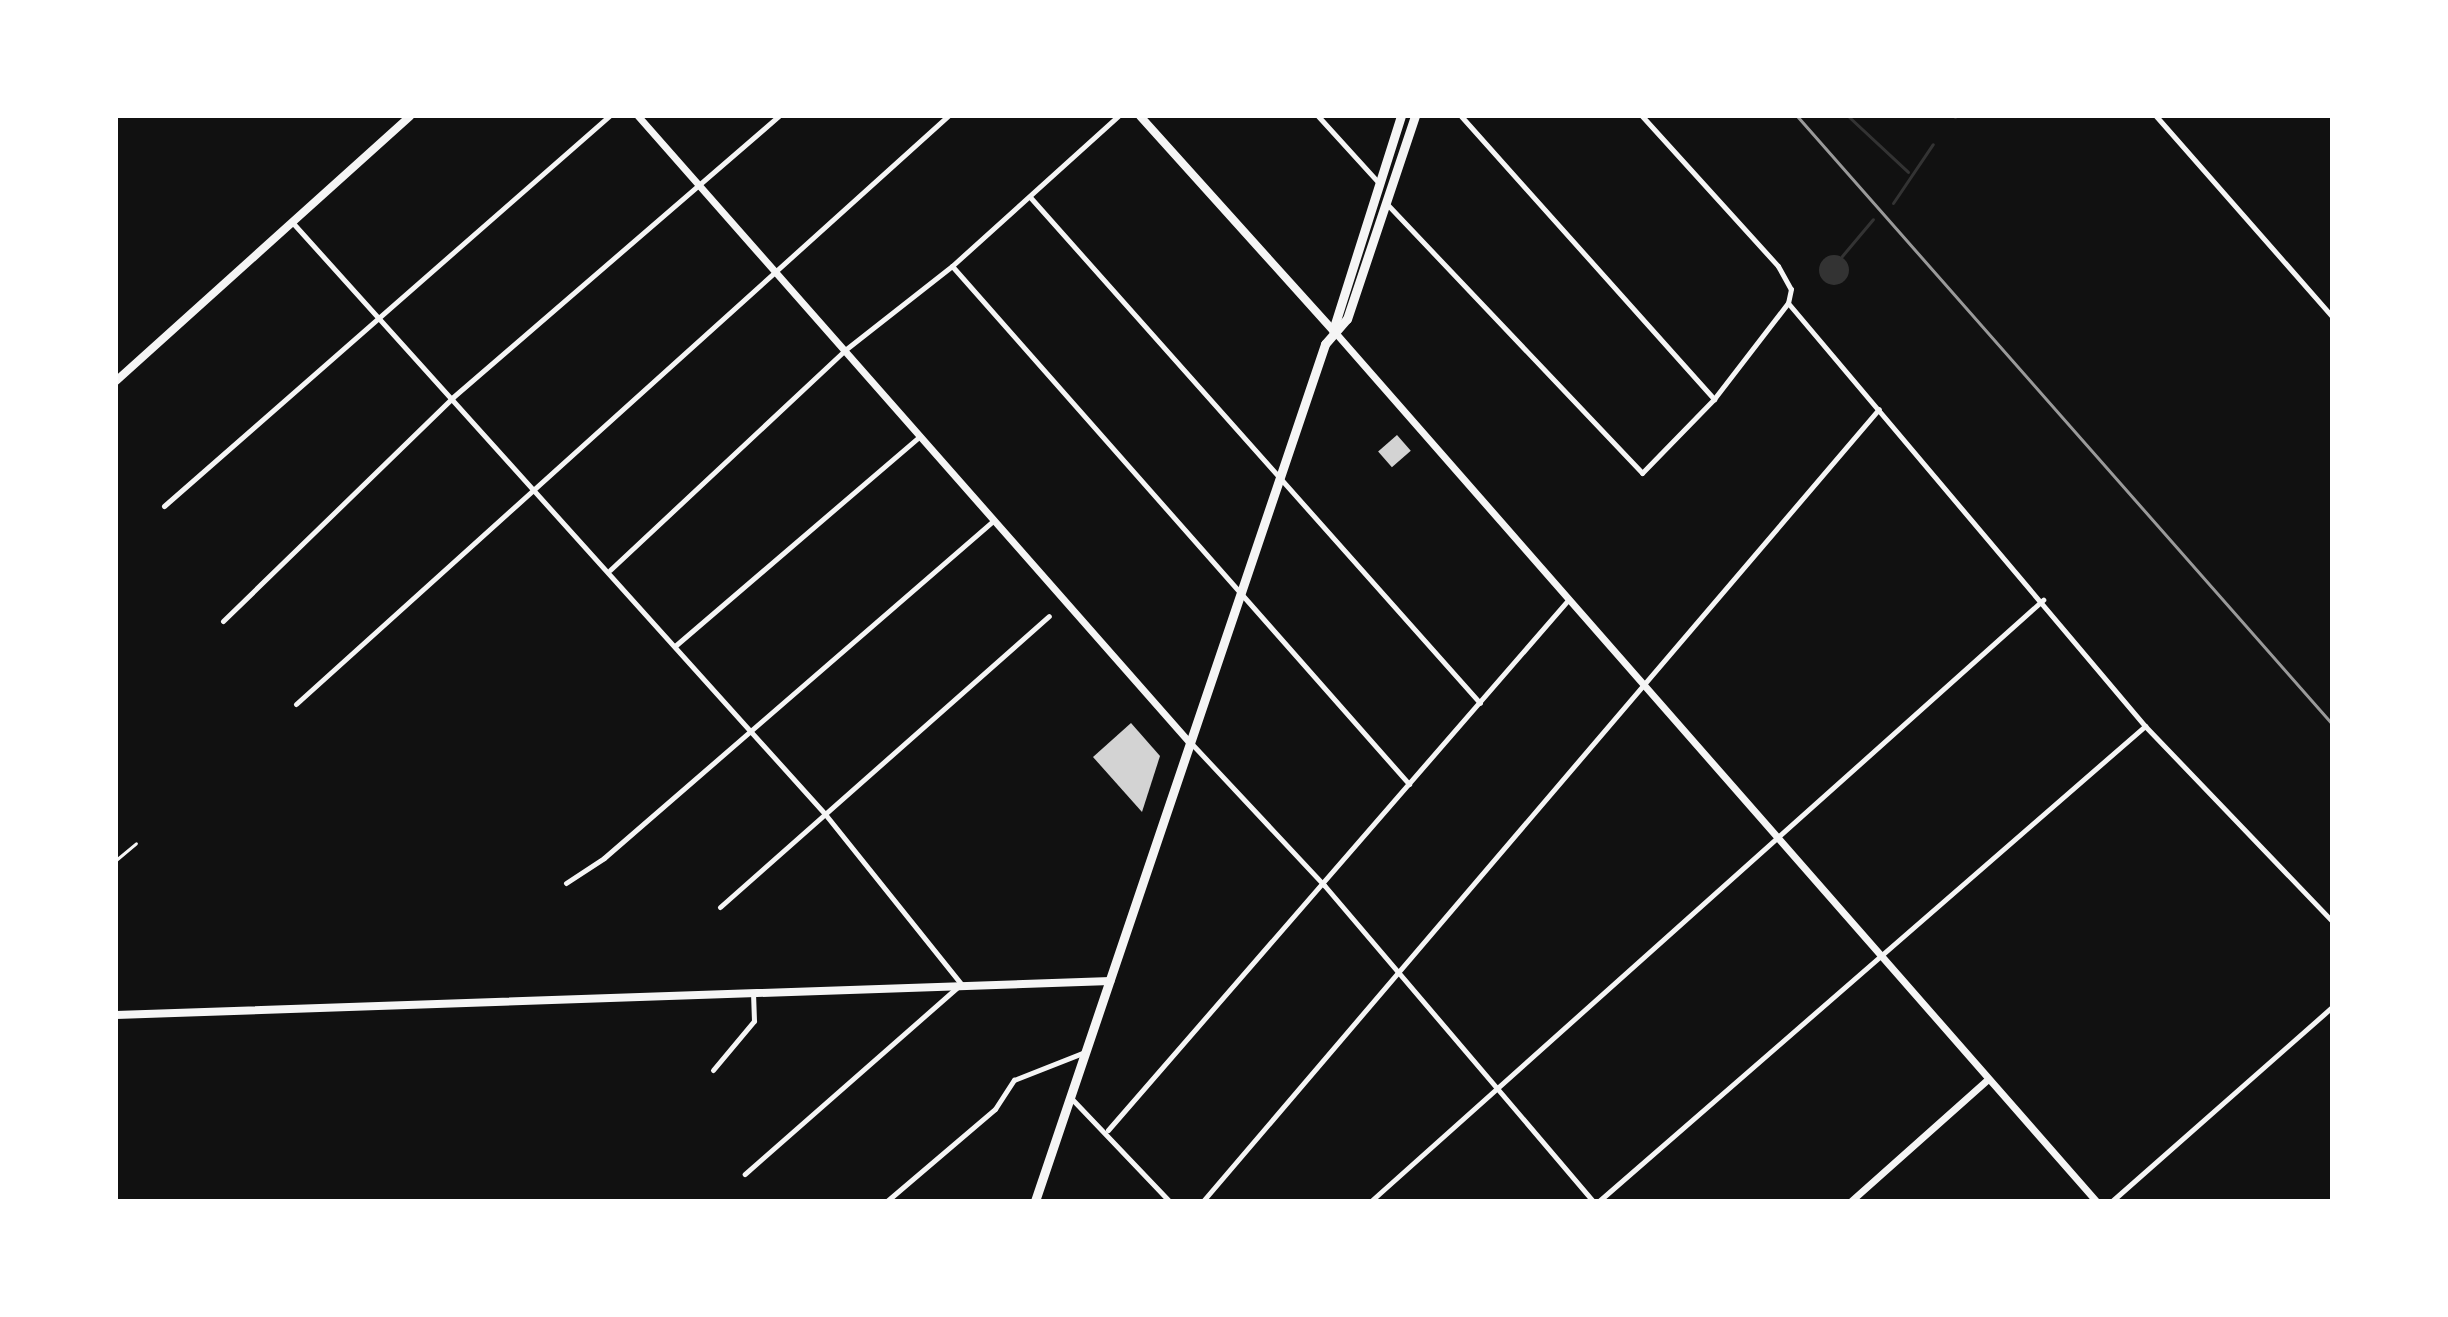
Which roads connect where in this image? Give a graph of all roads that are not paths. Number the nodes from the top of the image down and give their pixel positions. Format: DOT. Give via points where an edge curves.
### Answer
graph roads {
  1 [pos="410,116"];
  2 [pos="609,116"];
  3 [pos="638,116"];
  4 [pos="779,116"];
  5 [pos="948,116"];
  6 [pos="1118,116"];
  7 [pos="1140,116"];
  8 [pos="1318,116"];
  9 [pos="1401,116"];
  10 [pos="1415,116"];
  11 [pos="1461,116"];
  12 [pos="1642,116"];
  13 [pos="2156,116"];
  14 [pos="1378,182"];
  15 [pos="700,185"];
  16 [pos="1030,197"];
  17 [pos="1385,203"];
  18 [pos="292,222"];
  19 [pos="952,266"];
  20 [pos="775,271"];
  21 [pos="1788,303"];
  22 [pos="2332,316"];
  23 [pos="379,317"];
  24 [pos="1333,330"];
  25 [pos="845,350"];
  26 [pos="116,381"];
  27 [pos="452,398"];
  28 [pos="1714,399"];
  29 [pos="1879,409"];
  30 [pos="920,436"];
  31 [pos="1282,475"];
  32 [pos="533,486"];
  33 [pos="164,506"];
  34 [pos="994,520"];
  35 [pos="610,570"];
  36 [pos="1240,597"];
  37 [pos="1569,599"];
  38 [pos="2043,600"];
  39 [pos="1049,616"];
  40 [pos="223,621"];
  41 [pos="675,646"];
  42 [pos="1646,687"];
  43 [pos="1480,703"];
  44 [pos="296,704"];
  45 [pos="2145,726"];
  46 [pos="751,731"];
  47 [pos="1190,743"];
  48 [pos="1409,784"];
  49 [pos="825,814"];
  50 [pos="1779,839"];
  51 [pos="136,843"];
  52 [pos="116,860"];
  53 [pos="566,883"];
  54 [pos="1324,885"];
  55 [pos="720,907"];
  56 [pos="2332,921"];
  57 [pos="1880,955"];
  58 [pos="1398,971"];
  59 [pos="1110,981"];
  60 [pos="961,984"];
  61 [pos="752,991"];
  62 [pos="2332,1007"];
  63 [pos="116,1015"];
  64 [pos="1085,1052"];
  65 [pos="713,1070"];
  66 [pos="1988,1079"];
  67 [pos="1497,1089"];
  68 [pos="1070,1098"];
  69 [pos="1108,1130"];
  70 [pos="745,1174"];
  71 [pos="887,1201"];
  72 [pos="1035,1201"];
  73 [pos="1169,1201"];
  74 [pos="1203,1201"];
  75 [pos="1371,1201"];
  76 [pos="1596,1201"];
  77 [pos="1851,1201"];
  78 [pos="2096,1201"];
  79 [pos="2112,1201"];
  1 -- 18 [label="main road"];
  2 -- 23 [label="street"];
  3 -- 15 [label="street"];
  4 -- 15 [label="street"];
  5 -- 20 [label="street"];
  6 -- 16 [label="street"];
  7 -- 24 [label="main road"];
  8 -- 14 [label="street"];
  9 -- 14 [label="main road"];
  10 -- 17 [label="main road"];
  11 -- 28 [label="street"];
  12 -- 21 [label="street" via="1786,276"];
  13 -- 22 [label="street"];
  14 -- 24 [label="main road"];
  15 -- 20 [label="street"];
  15 -- 27 [label="street"];
  16 -- 19 [label="street"];
  16 -- 31 [label="street"];
  17 -- 24 [label="main road" via="1347,319"];
  17 -- 28 [label="street" via="1634,470 1650,470"];
  18 -- 23 [label="street"];
  18 -- 26 [label="main road"];
  19 -- 25 [label="street"];
  19 -- 36 [label="street"];
  20 -- 25 [label="street"];
  20 -- 32 [label="street"];
  21 -- 28 [label="street"];
  21 -- 29 [label="street"];
  23 -- 27 [label="street"];
  23 -- 33 [label="street"];
  24 -- 31 [label="main road"];
  24 -- 37 [label="street"];
  25 -- 30 [label="street"];
  25 -- 35 [label="street"];
  27 -- 32 [label="street"];
  27 -- 40 [label="street"];
  29 -- 38 [label="street"];
  29 -- 42 [label="street"];
  30 -- 34 [label="street"];
  30 -- 41 [label="street"];
  31 -- 36 [label="main road"];
  31 -- 43 [label="street"];
  32 -- 35 [label="street"];
  32 -- 44 [label="street"];
  34 -- 46 [label="street"];
  34 -- 47 [label="street"];
  35 -- 41 [label="street"];
  36 -- 47 [label="main road"];
  36 -- 48 [label="street"];
  37 -- 42 [label="street"];
  37 -- 43 [label="street"];
  38 -- 45 [label="street"];
  38 -- 50 [label="street"];
  39 -- 49 [label="street"];
  41 -- 46 [label="street"];
  42 -- 50 [label="street"];
  42 -- 58 [label="street"];
  43 -- 48 [label="street"];
  45 -- 56 [label="street"];
  45 -- 57 [label="street"];
  46 -- 49 [label="street"];
  46 -- 53 [label="street"];
  47 -- 54 [label="street"];
  47 -- 59 [label="main road"];
  48 -- 54 [label="street"];
  49 -- 55 [label="street"];
  49 -- 60 [label="street"];
  50 -- 57 [label="street"];
  50 -- 67 [label="street"];
  51 -- 52 [label="lane"];
  54 -- 58 [label="street"];
  54 -- 69 [label="street"];
  57 -- 66 [label="street"];
  57 -- 76 [label="street"];
  58 -- 67 [label="street"];
  58 -- 74 [label="street"];
  59 -- 60 [label="main road"];
  59 -- 64 [label="main road"];
  60 -- 61 [label="main road"];
  60 -- 70 [label="street"];
  61 -- 63 [label="main road"];
  61 -- 65 [label="street" via="758,1005"];
  62 -- 79 [label="street"];
  64 -- 68 [label="main road"];
  64 -- 71 [label="street" via="1014,1080 995,1109"];
  66 -- 77 [label="street"];
  66 -- 78 [label="street"];
  67 -- 75 [label="street"];
  67 -- 76 [label="street"];
  68 -- 69 [label="street"];
  68 -- 72 [label="main road"];
  69 -- 73 [label="street"];
}
